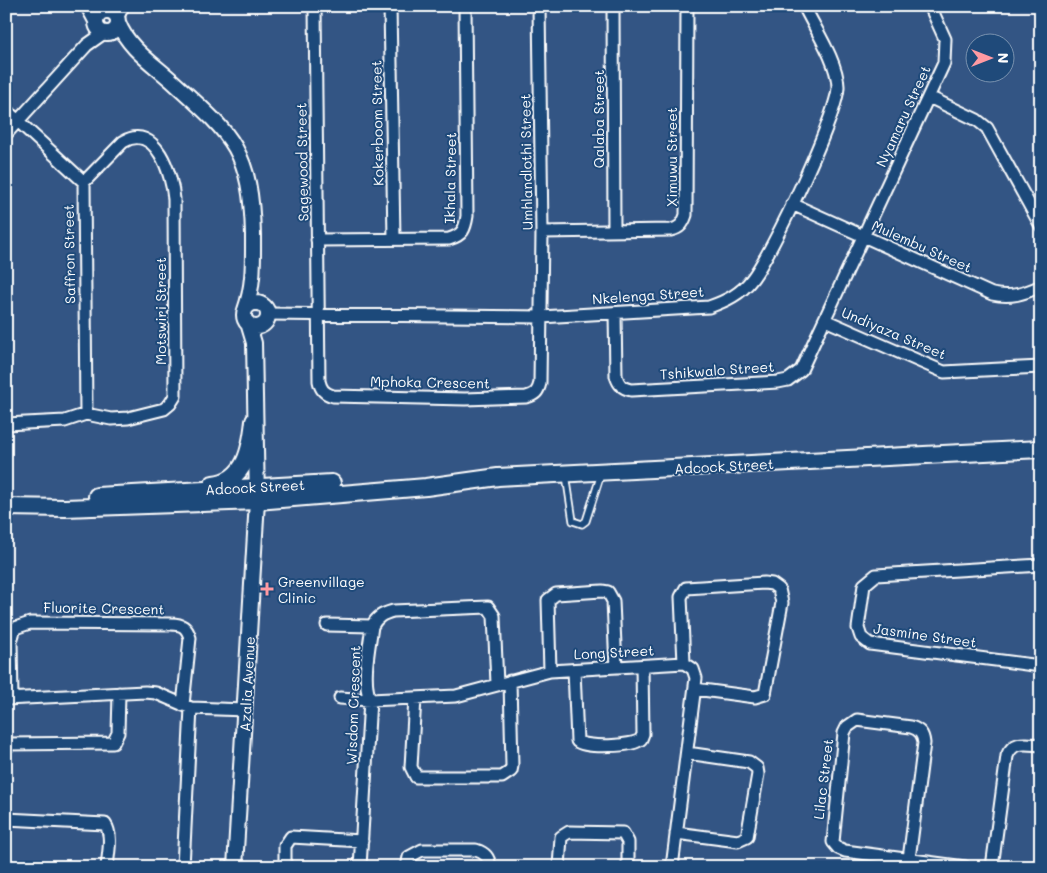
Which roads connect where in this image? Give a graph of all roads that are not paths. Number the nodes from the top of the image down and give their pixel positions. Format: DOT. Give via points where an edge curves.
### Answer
graph roads {
  1 [pos="88,6"];
  2 [pos="315,6"];
  3 [pos="390,6"];
  4 [pos="465,6"];
  5 [pos="539,6"];
  6 [pos="613,6"];
  7 [pos="687,6"];
  8 [pos="804,6"];
  9 [pos="930,6"];
  10 [pos="113,12"];
  11 [pos="101,27"];
  12 [pos="128,41"];
  13 [pos="929,97"];
  14 [pos="6,110"];
  15 [pos="18,121"];
  16 [pos="6,134"];
  17 [pos="84,182"];
  18 [pos="792,204"];
  19 [pos="1041,226"];
  20 [pos="614,231"];
  21 [pos="542,232"];
  22 [pos="863,236"];
  23 [pos="394,238"];
  24 [pos="317,240"];
  25 [pos="254,278"];
  26 [pos="1041,286"];
  27 [pos="615,313"];
  28 [pos="246,316"];
  29 [pos="266,316"];
  30 [pos="318,317"];
  31 [pos="541,317"];
  32 [pos="825,320"];
  33 [pos="254,343"];
  34 [pos="1041,367"];
  35 [pos="86,414"];
  36 [pos="254,421"];
  37 [pos="6,424"];
  38 [pos="1041,449"];
  39 [pos="950,455"];
  40 [pos="1041,460"];
  41 [pos="602,472"];
  42 [pos="566,474"];
  43 [pos="159,491"];
  44 [pos="257,494"];
  45 [pos="10,507"];
  46 [pos="1041,565"];
  47 [pos="327,625"];
  48 [pos="372,626"];
  49 [pos="684,663"];
  50 [pos="642,666"];
  51 [pos="1041,666"];
  52 [pos="616,667"];
  53 [pos="574,670"];
  54 [pos="550,671"];
  55 [pos="510,681"];
  56 [pos="497,684"];
  57 [pos="695,689"];
  58 [pos="119,693"];
  59 [pos="340,698"];
  60 [pos="414,698"];
  61 [pos="9,699"];
  62 [pos="370,700"];
  63 [pos="187,707"];
  64 [pos="245,710"];
  65 [pos="6,744"];
  66 [pos="1041,745"];
  67 [pos="687,753"];
  68 [pos="6,819"];
  69 [pos="676,833"];
  70 [pos="362,841"];
  71 [pos="909,859"];
  72 [pos="107,867"];
  73 [pos="183,867"];
  74 [pos="235,867"];
  75 [pos="285,867"];
  76 [pos="360,867"];
  77 [pos="407,867"];
  78 [pos="490,867"];
  79 [pos="559,867"];
  80 [pos="628,867"];
  81 [pos="672,867"];
  82 [pos="964,867"];
  83 [pos="992,867"];
  1 -- 11 [label="street"];
  2 -- 24 [label="street, Sagewood Street"];
  3 -- 23 [label="street, Kokerboom Street"];
  4 -- 23 [label="street, Ikhala Street" via="465,227 462,234 449,239"];
  5 -- 21 [label="street, Umhlandlothi Street"];
  6 -- 20 [label="street, Qalaba Street"];
  7 -- 20 [label="street, Ximuwu Street" via="684,223 671,230"];
  8 -- 18 [label="street, Nkelenga Street" via="836,70 838,87 836,105"];
  9 -- 13 [label="street, Nyamaru Street" via="943,30 946,48 944,63"];
  10 -- 11 [label="street" via="98,14"];
  10 -- 11 [label="street" via="116,28"];
  10 -- 12 [label="street"];
  11 -- 12 [label="street"];
  11 -- 15 [label="street"];
  12 -- 25 [label="street" via="221,125 240,157 252,203"];
  13 -- 19 [label="street" via="987,128"];
  13 -- 22 [label="street, Nyamaru Street"];
  14 -- 15 [label="street"];
  15 -- 16 [label="street"];
  15 -- 17 [label="street"];
  17 -- 35 [label="street, Saffron Street"];
  17 -- 35 [label="street, Motswiri Street" via="131,137 146,138 157,149 174,194 175,396 164,409 151,414 112,419"];
  18 -- 22 [label="street, Mulembu Street"];
  18 -- 27 [label="street, Nkelenga Street" via="761,267 730,299 709,307"];
  20 -- 21 [label="street, Ximuwu Street"];
  21 -- 31 [label="street, Umhlandlothi Street"];
  22 -- 26 [label="street, Mulembu Street" via="992,294 1021,295"];
  22 -- 32 [label="street, Tshikwalo Street"];
  23 -- 24 [label="street, Ikhala Street"];
  24 -- 30 [label="street, Sagewood Street"];
  25 -- 28 [label="street"];
  25 -- 29 [label="street"];
  27 -- 31 [label="street, Nkelenga Street"];
  27 -- 32 [label="street, Tshikwalo Street" via="616,376 618,383 631,390 788,380 801,370"];
  28 -- 29 [label="street" via="256,327"];
  28 -- 29 [label="street" via="255,303"];
  28 -- 33 [label="street"];
  29 -- 30 [label="street, Nkelenga Street"];
  29 -- 33 [label="street"];
  30 -- 31 [label="street, Nkelenga Street"];
  30 -- 31 [label="street, Mphoka Crescent" via="318,381 326,394 465,399 526,398 538,390"];
  32 -- 34 [label="street, Undiyaza Street" via="944,372"];
  33 -- 36 [label="street, Azalia Avenue"];
  35 -- 37 [label="street, Motswiri Street" via="65,421"];
  36 -- 43 [label="main road" via="250,450 241,468 231,478 218,483"];
  36 -- 44 [label="street, Azalia Avenue"];
  38 -- 39 [label="main road, Adcock Street"];
  39 -- 40 [label="main road, Adcock Street"];
  39 -- 41 [label="main road, Adcock Street"];
  41 -- 42 [label="main road, Adcock Street"];
  41 -- 42 [label="lane" via="586,521 582,524 573,520"];
  42 -- 44 [label="main road, Adcock Street" via="426,487"];
  43 -- 44 [label="main road, Adcock Street"];
  43 -- 45 [label="main road, Adcock Street"];
  44 -- 45 [label="main road, Adcock Street" via="65,508"];
  44 -- 64 [label="street, Azalia Avenue"];
  46 -- 51 [label="street, Jasmine Street" via="876,575 864,585 858,628 861,637 870,644"];
  47 -- 48 [label="street"];
  48 -- 56 [label="street" via="384,613 393,611 488,607 494,616"];
  48 -- 62 [label="street, Wisdom Crescent" via="367,681"];
  49 -- 50 [label="street, Long Street"];
  49 -- 57 [label="street" via="693,669"];
  49 -- 57 [label="street" via="681,597 686,588 764,583 779,589 782,602 765,694 756,697"];
  50 -- 52 [label="street, Long Street"];
  50 -- 53 [label="street" via="643,734 638,743 633,744 586,746 577,740"];
  52 -- 53 [label="street, Long Street"];
  52 -- 54 [label="street" via="613,601 612,596 602,591 556,594 548,600"];
  53 -- 54 [label="street, Long Street"];
  54 -- 55 [label="street, Long Street"];
  55 -- 56 [label="street, Long Street"];
  55 -- 60 [label="street" via="512,766 510,772 502,777 416,777 412,767"];
  56 -- 60 [label="street, Long Street" via="469,694"];
  57 -- 67 [label="street"];
  58 -- 61 [label="street"];
  58 -- 63 [label="street" via="156,693"];
  58 -- 65 [label="street" via="118,733 113,743"];
  59 -- 62 [label="street, Long Street"];
  60 -- 62 [label="street, Long Street"];
  61 -- 63 [label="street, Fluorite Crescent" via="11,641 15,628 30,623 178,624 188,630 190,638"];
  62 -- 70 [label="street, Wisdom Crescent"];
  63 -- 64 [label="street"];
  63 -- 73 [label="street, Fluorite Crescent"];
  64 -- 74 [label="street, Azalia Avenue"];
  66 -- 83 [label="street" via="1023,744 1010,749"];
  67 -- 69 [label="street"];
  67 -- 69 [label="street" via="749,762 757,768 758,774 747,837 738,841"];
  68 -- 72 [label="street" via="105,824 110,836"];
  69 -- 81 [label="street"];
  70 -- 75 [label="street" via="291,837 285,846"];
  70 -- 76 [label="street, Wisdom Crescent"];
  71 -- 71 [label="street, Lilac Street" via="845,851 833,842 844,733 856,720 911,727 923,736"];
  71 -- 82 [label="street, Lilac Street"];
  77 -- 78 [label="street" via="409,857 422,850 476,850 488,858"];
  79 -- 80 [label="street" via="561,837 569,832 623,833 628,842"];
}
